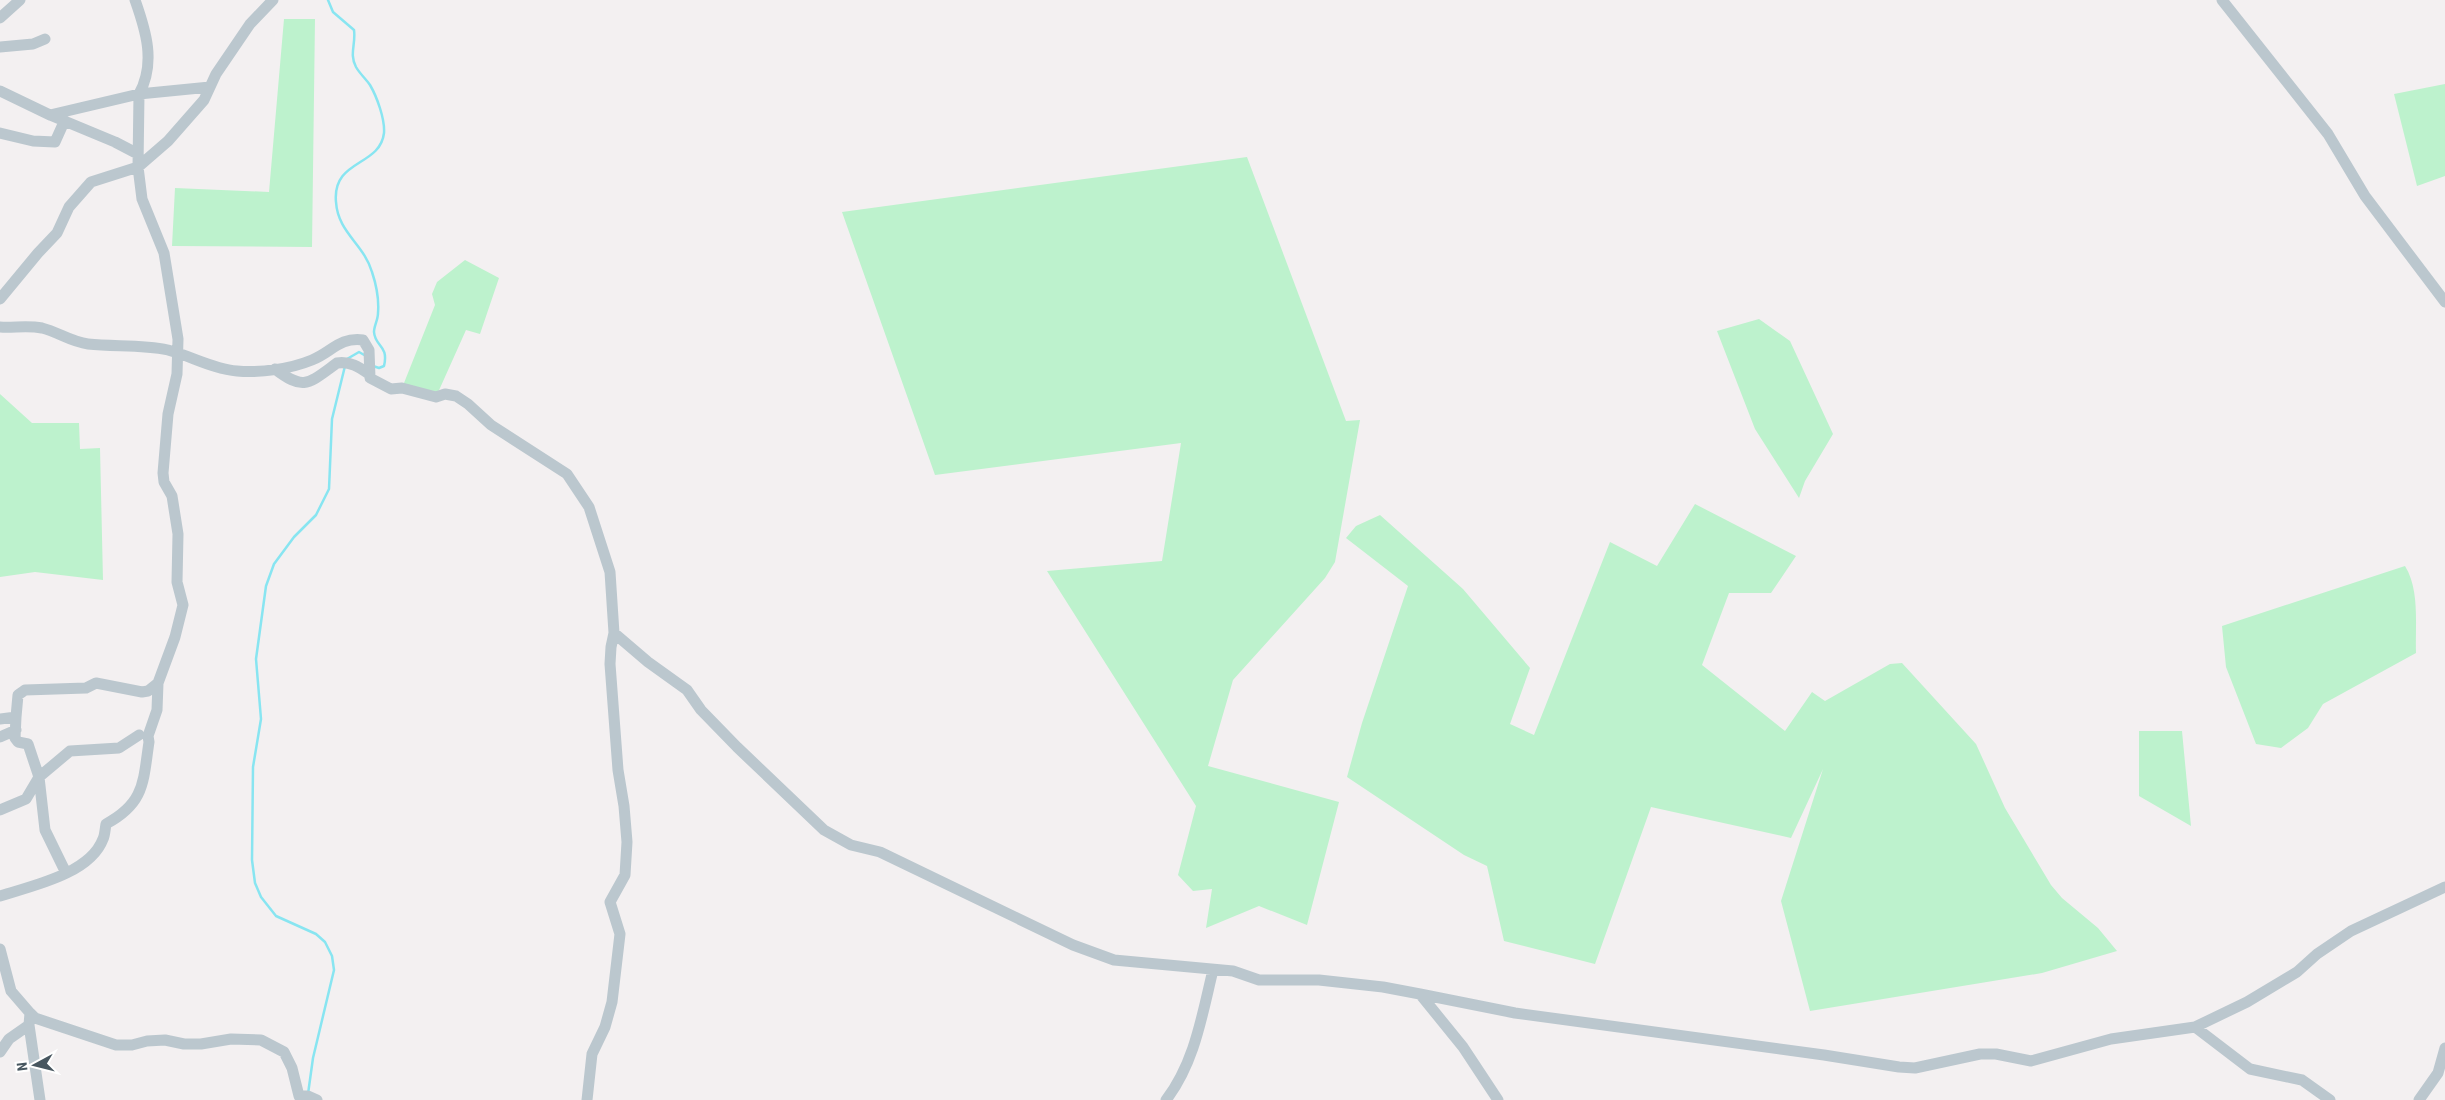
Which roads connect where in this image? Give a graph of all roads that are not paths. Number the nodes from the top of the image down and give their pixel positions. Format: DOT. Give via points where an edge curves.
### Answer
graph roads {
  1 [pos="20,0"];
  2 [pos="136,0"];
  3 [pos="274,0"];
  4 [pos="2222,0"];
  5 [pos="0,18"];
  6 [pos="45,39"];
  7 [pos="0,47"];
  8 [pos="210,86"];
  9 [pos="0,91"];
  10 [pos="139,94"];
  11 [pos="50,115"];
  12 [pos="64,122"];
  13 [pos="0,133"];
  14 [pos="138,154"];
  15 [pos="138,167"];
  16 [pos="0,300"];
  17 [pos="2445,302"];
  18 [pos="0,327"];
  19 [pos="176,352"];
  20 [pos="275,369"];
  21 [pos="369,374"];
  22 [pos="614,633"];
  23 [pos="158,683"];
  24 [pos="16,716"];
  25 [pos="0,719"];
  26 [pos="16,730"];
  27 [pos="139,735"];
  28 [pos="0,737"];
  29 [pos="39,777"];
  30 [pos="0,807"];
  31 [pos="66,874"];
  32 [pos="2445,887"];
  33 [pos="0,896"];
  34 [pos="0,949"];
  35 [pos="1213,970"];
  36 [pos="6,992"];
  37 [pos="1420,994"];
  38 [pos="29,1019"];
  39 [pos="2195,1027"];
  40 [pos="2445,1048"];
  41 [pos="0,1052"];
  42 [pos="40,1100"];
  43 [pos="317,1100"];
  44 [pos="587,1100"];
  45 [pos="1166,1100"];
  46 [pos="1498,1100"];
  47 [pos="2330,1100"];
  48 [pos="2419,1100"];
  1 -- 5 [label="street"];
  2 -- 10 [label="street" via="146,29 149,53 144,85"];
  3 -- 8 [label="street" via="250,24"];
  4 -- 17 [label="street" via="2328,134 2365,196"];
  6 -- 7 [label="street" via="33,44"];
  8 -- 10 [label="street"];
  8 -- 15 [label="street" via="204,100 168,141"];
  9 -- 11 [label="street"];
  10 -- 11 [label="street"];
  10 -- 14 [label="street"];
  11 -- 12 [label="street"];
  12 -- 13 [label="street" via="55,142 33,141"];
  12 -- 14 [label="street"];
  14 -- 15 [label="street"];
  15 -- 16 [label="street" via="91,182 69,207 57,234"];
  15 -- 19 [label="street" via="142,199 164,253 178,339"];
  18 -- 19 [label="street" via="25,326 88,344 149,346"];
  19 -- 20 [label="street" via="236,371"];
  19 -- 23 [label="street" via="163,473 172,496 178,534 178,582 183,605"];
  20 -- 21 [label="street" via="293,382 305,384 342,362 355,365"];
  20 -- 21 [label="street" via="312,360 351,338 367,344"];
  21 -- 22 [label="street" via="370,378 391,389 402,388 436,397 445,394 456,396 490,425 567,474 589,507 602,543 610,572"];
  22 -- 35 [label="street" via="687,690 701,710 737,747 824,830 841,841 880,852 1097,955 1132,963"];
  22 -- 44 [label="street" via="610,664 618,770 626,822 626,858 625,875 610,902 620,934 612,1002 592,1054"];
  23 -- 24 [label="street" via="142,692 96,683 86,688 25,690 18,695"];
  23 -- 31 [label="street" via="157,710 148,736 142,784 136,799 125,814 106,824 103,840 93,854"];
  24 -- 25 [label="street"];
  24 -- 26 [label="street"];
  26 -- 28 [label="street"];
  26 -- 29 [label="street" via="16,740 28,744"];
  27 -- 29 [label="street" via="119,748 70,751"];
  29 -- 30 [label="street" via="26,799"];
  29 -- 31 [label="street" via="45,830"];
  31 -- 33 [label="street"];
  32 -- 39 [label="street" via="2351,931 2297,972 2247,1002"];
  34 -- 36 [label="street"];
  35 -- 37 [label="street" via="1239,973 1259,980 1319,980"];
  35 -- 45 [label="street" via="1189,1062"];
  36 -- 38 [label="street"];
  37 -- 39 [label="street" via="1515,1013 1915,1068 1980,1054 2031,1061 2111,1039"];
  37 -- 46 [label="street" via="1463,1047"];
  38 -- 41 [label="street" via="8,1039"];
  38 -- 42 [label="street"];
  38 -- 43 [label="street" via="35,1018 116,1046 156,1040 201,1044 241,1038 261,1040 284,1052 292,1068 298,1096"];
  39 -- 47 [label="street" via="2250,1069 2302,1080"];
  40 -- 48 [label="street" via="2438,1073"];
}
